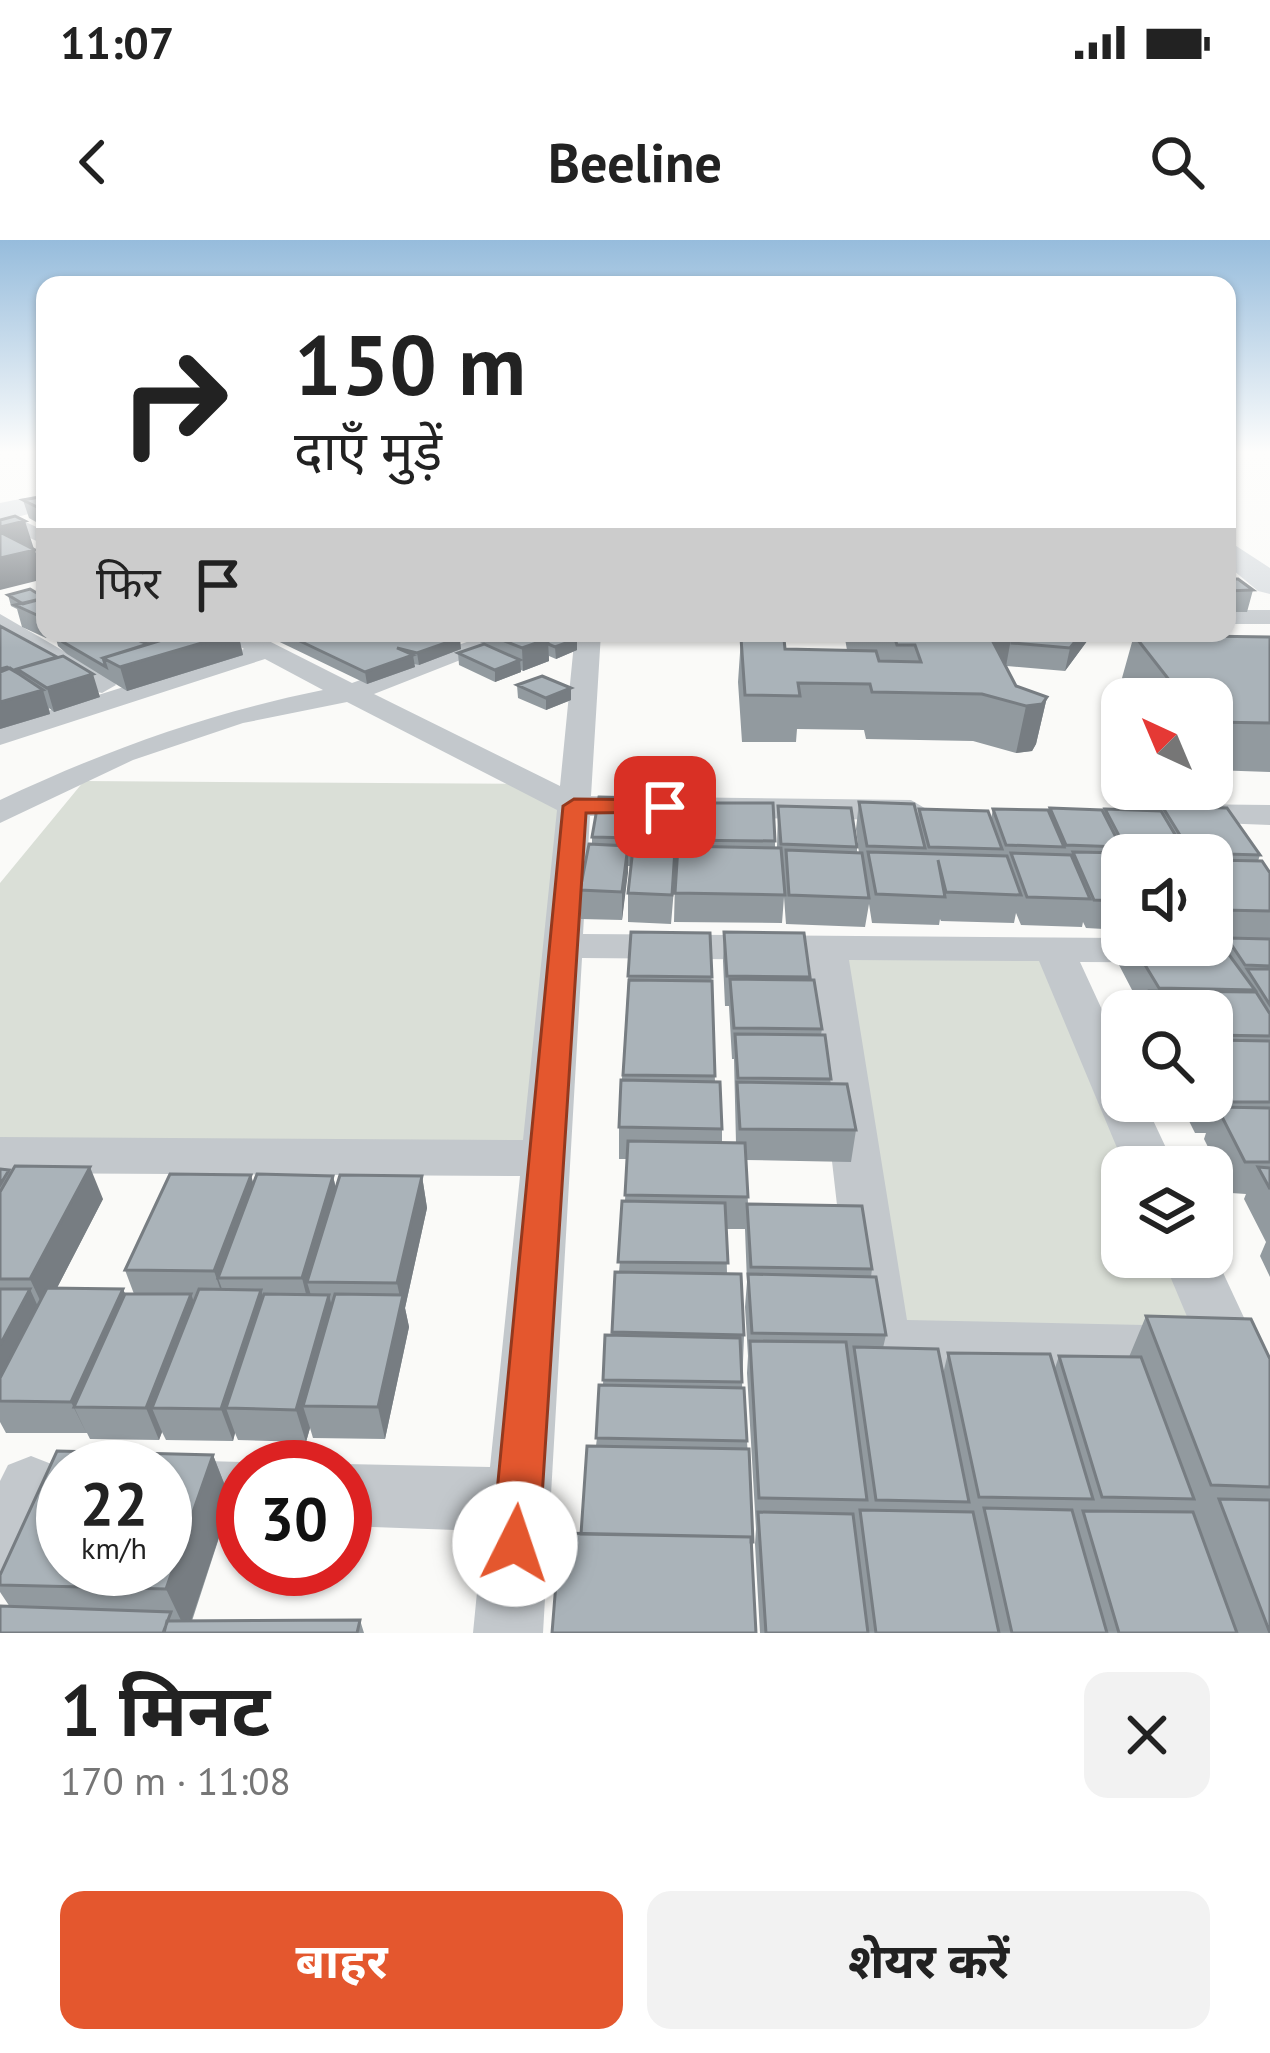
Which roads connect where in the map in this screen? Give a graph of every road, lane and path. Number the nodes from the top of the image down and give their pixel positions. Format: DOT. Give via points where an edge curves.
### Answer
graph roads {
  1 [pos="1236,537"];
  2 [pos="1236,556"];
  3 [pos="1270,563"];
  4 [pos="1270,584"];
  5 [pos="1236,617"];
  6 [pos="1270,617"];
  7 [pos="0,621"];
  8 [pos="251,642"];
  9 [pos="464,642"];
  10 [pos="490,642"];
  11 [pos="587,642"];
  12 [pos="476,647"];
  13 [pos="267,650"];
  14 [pos="352,692"];
  15 [pos="121,697"];
  16 [pos="0,736"];
  17 [pos="574,806"];
  18 [pos="951,811"];
  19 [pos="0,813"];
  20 [pos="1139,813"];
  21 [pos="1210,814"];
  22 [pos="1270,815"];
  23 [pos="1234,848"];
  24 [pos="563,946"];
  25 [pos="828,950"];
  26 [pos="1055,951"];
  27 [pos="1270,951"];
  28 [pos="1141,1146"];
  29 [pos="0,1155"];
  30 [pos="546,1158"];
  31 [pos="1198,1278"];
  32 [pos="1229,1348"];
  33 [pos="1256,1408"];
  34 [pos="31,1487"];
  35 [pos="372,1497"];
  36 [pos="519,1500"];
  37 [pos="0,1552"];
  38 [pos="508,1633"];
  1 -- 3 [label="street"];
  2 -- 4 [label="street"];
  5 -- 6 [label="street"];
  7 -- 15 [label="street"];
  8 -- 13 [label="street"];
  9 -- 12 [label="street"];
  10 -- 12 [label="street"];
  11 -- 17 [label="street"];
  12 -- 14 [label="street"];
  13 -- 14 [label="street"];
  13 -- 15 [label="street"];
  14 -- 17 [label="street"];
  14 -- 19 [label="street" via="236,716 122,754"];
  15 -- 16 [label="street"];
  17 -- 18 [label="street"];
  17 -- 24 [label="street"];
  20 -- 21 [label="street"];
  21 -- 22 [label="street"];
  21 -- 23 [label="street"];
  24 -- 25 [label="street"];
  24 -- 30 [label="street"];
  25 -- 26 [label="street"];
  25 -- 32 [label="street" via="882,1345"];
  26 -- 27 [label="street"];
  26 -- 28 [label="street"];
  29 -- 30 [label="street"];
  30 -- 36 [label="street"];
  31 -- 32 [label="street"];
  32 -- 33 [label="street"];
  34 -- 37 [label="street"];
  35 -- 36 [label="street"];
  36 -- 38 [label="street"];
}
